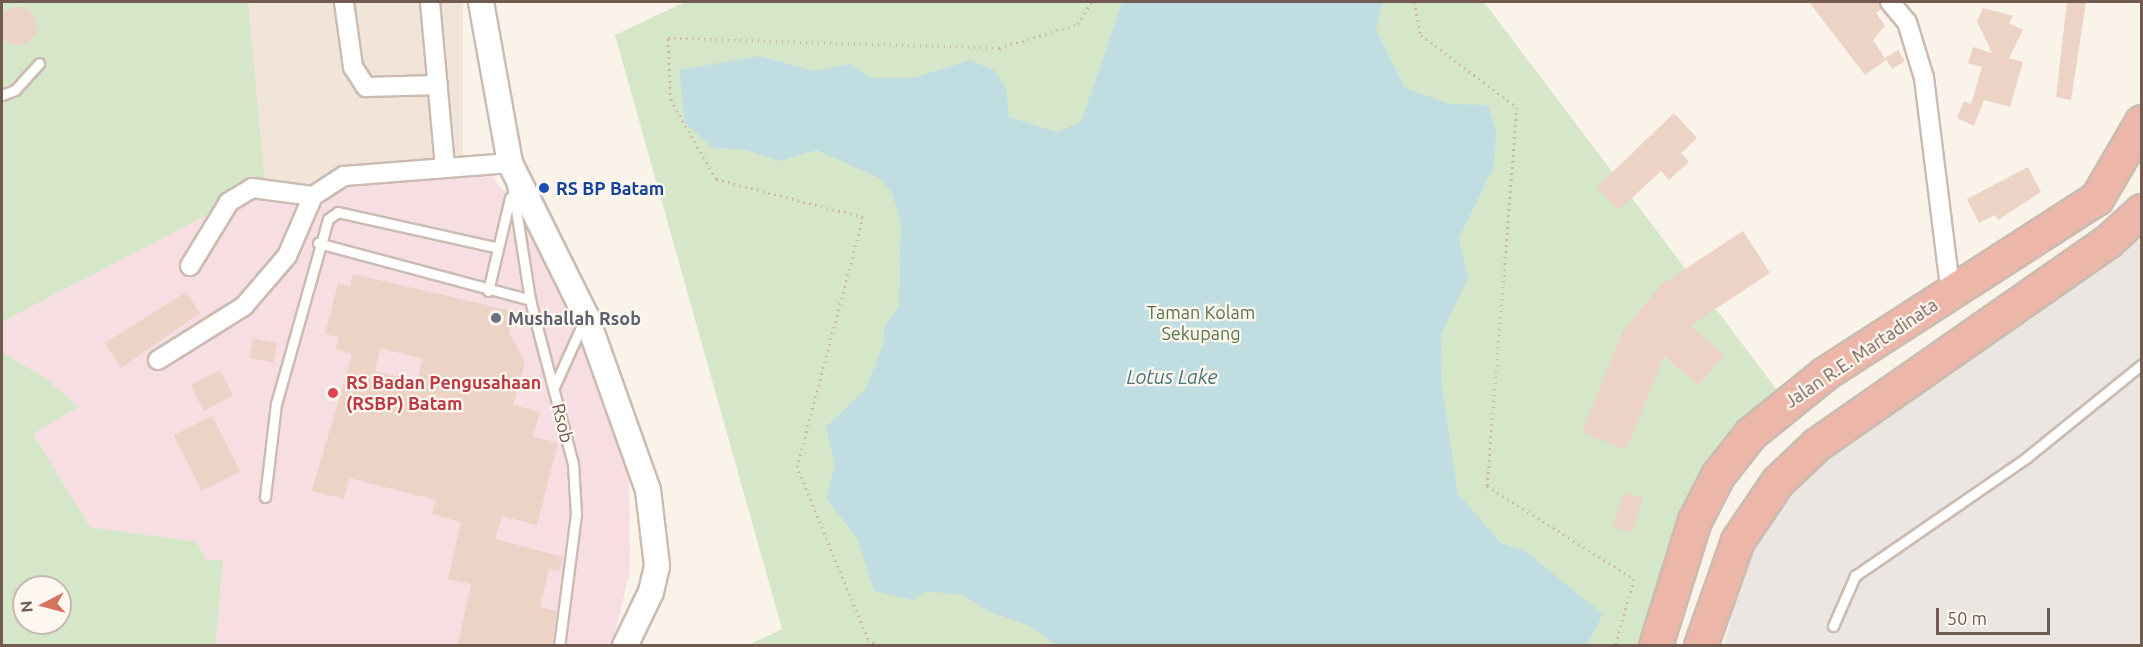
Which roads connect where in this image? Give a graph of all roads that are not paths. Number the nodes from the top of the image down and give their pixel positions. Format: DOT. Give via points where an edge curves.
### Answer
graph roads {
  1 [pos="344,2"];
  2 [pos="430,2"];
  3 [pos="481,2"];
  4 [pos="1890,2"];
  5 [pos="39,63"];
  6 [pos="438,85"];
  7 [pos="2,95"];
  8 [pos="2142,122"];
  9 [pos="511,166"];
  10 [pos="445,167"];
  11 [pos="313,196"];
  12 [pos="510,197"];
  13 [pos="2142,211"];
  14 [pos="318,243"];
  15 [pos="494,247"];
  16 [pos="190,266"];
  17 [pos="488,291"];
  18 [pos="1951,294"];
  19 [pos="530,300"];
  20 [pos="586,316"];
  21 [pos="158,360"];
  22 [pos="2142,364"];
  23 [pos="554,387"];
  24 [pos="265,497"];
  25 [pos="1833,626"];
  26 [pos="559,645"];
  27 [pos="625,645"];
  28 [pos="1656,645"];
  29 [pos="1701,645"];
  1 -- 6 [label="street" via="353,67 366,87"];
  2 -- 6 [label="street"];
  3 -- 9 [label="street"];
  4 -- 18 [label="street" via="1908,22 1924,78"];
  5 -- 7 [label="lane" via="15,90"];
  6 -- 10 [label="street"];
  8 -- 18 [label="highway, Jalan R.E. Martadinata" via="2097,199"];
  9 -- 10 [label="street"];
  9 -- 12 [label="lane, Rsob"];
  9 -- 20 [label="street"];
  10 -- 11 [label="street" via="344,176"];
  11 -- 16 [label="street" via="252,188 229,202"];
  11 -- 21 [label="street" via="287,256 244,306"];
  12 -- 15 [label="lane"];
  12 -- 19 [label="lane, Rsob"];
  13 -- 29 [label="highway" via="2108,242 1817,444 1778,482 1738,541"];
  14 -- 15 [label="lane" via="328,219 338,212"];
  14 -- 17 [label="lane"];
  14 -- 24 [label="lane" via="276,405"];
  15 -- 17 [label="lane"];
  17 -- 19 [label="lane"];
  18 -- 28 [label="highway, Jalan R.E. Martadinata" via="1825,374 1751,434 1719,476 1695,521"];
  19 -- 23 [label="lane, Rsob"];
  20 -- 23 [label="lane"];
  20 -- 27 [label="street" via="648,490 654,537 651,592"];
  22 -- 25 [label="lane" via="2026,458 1855,576"];
  23 -- 26 [label="lane, Rsob" via="573,464 576,514"];
}
